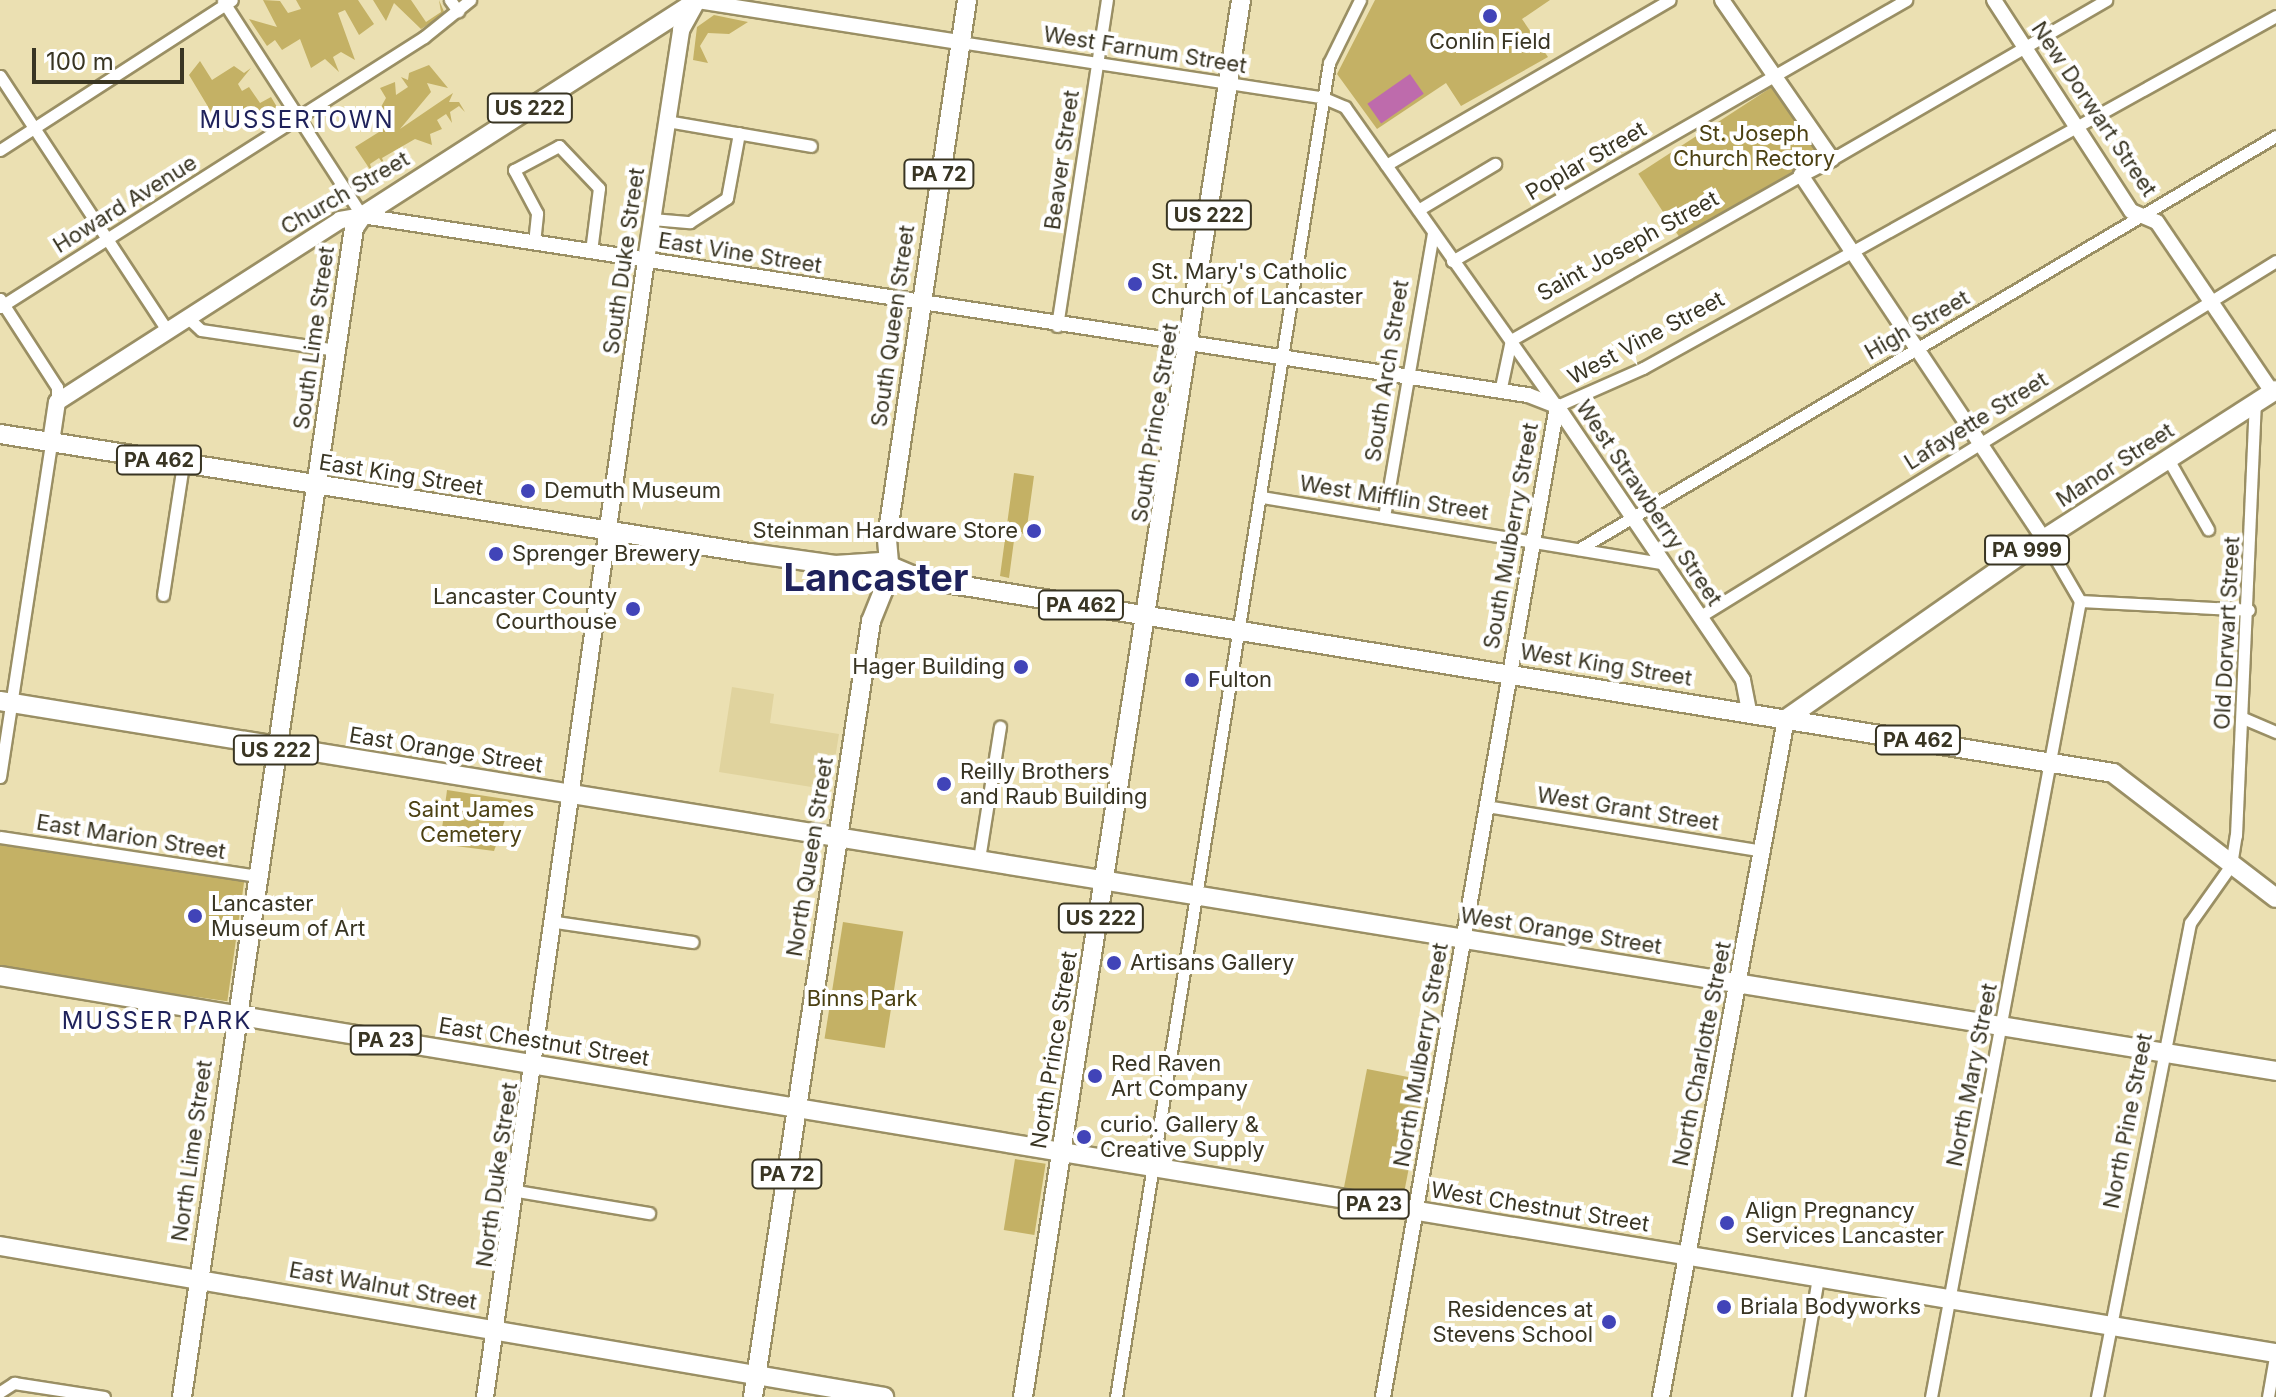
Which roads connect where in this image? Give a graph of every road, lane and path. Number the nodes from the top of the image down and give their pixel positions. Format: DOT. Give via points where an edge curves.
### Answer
graph roads {
  1 [pos="450,0"];
  2 [pos="470,0"];
  3 [pos="697,0"];
  4 [pos="967,0"];
  5 [pos="1107,0"];
  6 [pos="1241,0"];
  7 [pos="1360,0"];
  8 [pos="1669,0"];
  9 [pos="1722,0"];
  10 [pos="1906,0"];
  11 [pos="1994,0"];
  12 [pos="2106,0"];
  13 [pos="227,2"];
  14 [pos="458,11"];
  15 [pos="2276,16"];
  16 [pos="960,42"];
  17 [pos="2027,49"];
  18 [pos="1096,61"];
  19 [pos="0,76"];
  20 [pos="1777,77"];
  21 [pos="1230,83"];
  22 [pos="1324,98"];
  23 [pos="297,118"];
  24 [pos="667,121"];
  25 [pos="2077,127"];
  26 [pos="34,128"];
  27 [pos="739,133"];
  28 [pos="2276,136"];
  29 [pos="811,146"];
  30 [pos="0,150"];
  31 [pos="1832,159"];
  32 [pos="1495,164"];
  33 [pos="1386,165"];
  34 [pos="1801,175"];
  35 [pos="1418,210"];
  36 [pos="2141,215"];
  37 [pos="362,216"];
  38 [pos="652,219"];
  39 [pos="1433,233"];
  40 [pos="107,239"];
  41 [pos="534,243"];
  42 [pos="591,251"];
  43 [pos="1853,252"];
  44 [pos="646,260"];
  45 [pos="1452,261"];
  46 [pos="2276,261"];
  47 [pos="2209,298"];
  48 [pos="1,304"];
  49 [pos="920,305"];
  50 [pos="187,317"];
  51 [pos="1057,326"];
  52 [pos="167,330"];
  53 [pos="1511,340"];
  54 [pos="1191,346"];
  55 [pos="1917,348"];
  56 [pos="337,350"];
  57 [pos="1283,360"];
  58 [pos="1406,379"];
  59 [pos="2274,391"];
  60 [pos="1500,392"];
  61 [pos="57,402"];
  62 [pos="2255,404"];
  63 [pos="1557,406"];
  64 [pos="0,434"];
  65 [pos="51,442"];
  66 [pos="1980,443"];
  67 [pos="2168,459"];
  68 [pos="183,464"];
  69 [pos="317,486"];
  70 [pos="1262,497"];
  71 [pos="1384,517"];
  72 [pos="1630,518"];
  73 [pos="2208,529"];
  74 [pos="609,531"];
  75 [pos="2044,539"];
  76 [pos="1532,542"];
  77 [pos="1579,549"];
  78 [pos="1662,563"];
  79 [pos="891,564"];
  80 [pos="163,595"];
  81 [pos="2080,601"];
  82 [pos="2249,610"];
  83 [pos="1150,616"];
  84 [pos="1699,617"];
  85 [pos="1243,631"];
  86 [pos="1508,674"];
  87 [pos="6,702"];
  88 [pos="1749,712"];
  89 [pos="2243,718"];
  90 [pos="1786,719"];
  91 [pos="1000,727"];
  92 [pos="2276,732"];
  93 [pos="277,747"];
  94 [pos="2051,761"];
  95 [pos="0,777"];
  96 [pos="573,796"];
  97 [pos="1486,806"];
  98 [pos="0,837"];
  99 [pos="838,839"];
  100 [pos="1763,851"];
  101 [pos="979,859"];
  102 [pos="2231,865"];
  103 [pos="257,876"];
  104 [pos="1107,881"];
  105 [pos="2271,896"];
  106 [pos="1200,897"];
  107 [pos="556,922"];
  108 [pos="1463,940"];
  109 [pos="693,942"];
  110 [pos="0,976"];
  111 [pos="1738,984"];
  112 [pos="236,1015"];
  113 [pos="2002,1029"];
  114 [pos="2161,1053"];
  115 [pos="536,1064"];
  116 [pos="2276,1071"];
  117 [pos="797,1108"];
  118 [pos="1062,1152"];
  119 [pos="1154,1167"];
  120 [pos="517,1191"];
  121 [pos="1416,1211"];
  122 [pos="649,1213"];
  123 [pos="0,1246"];
  124 [pos="1686,1256"];
  125 [pos="1818,1278"];
  126 [pos="198,1279"];
  127 [pos="1950,1300"];
  128 [pos="2110,1326"];
  129 [pos="496,1330"];
  130 [pos="2276,1353"];
  131 [pos="757,1375"];
  132 [pos="0,1392"];
  133 [pos="104,1397"];
  134 [pos="182,1397"];
  135 [pos="485,1397"];
  136 [pos="753,1397"];
  137 [pos="884,1397"];
  138 [pos="1023,1397"];
  139 [pos="1116,1397"];
  140 [pos="1383,1397"];
  141 [pos="1661,1397"];
  142 [pos="1798,1397"];
  143 [pos="1931,1397"];
  144 [pos="2097,1397"];
  145 [pos="2268,1397"];
  1 -- 14 [label="street"];
  2 -- 14 [label="street, Howard Avenue"];
  3 -- 16 [label="street"];
  3 -- 24 [label="main road, South Duke Street" via="681,30"];
  3 -- 37 [label="main road, Church Street / US 222"];
  4 -- 16 [label="main road, South Queen Street / PA 72"];
  5 -- 18 [label="street, Beaver Street"];
  6 -- 21 [label="main road, South Prince Street / US 222"];
  7 -- 22 [label="street" via="1332,53"];
  8 -- 33 [label="street"];
  9 -- 20 [label="street"];
  10 -- 20 [label="street, Poplar Street"];
  11 -- 17 [label="street, New Dorwart Street"];
  12 -- 17 [label="street, Saint Joseph Street"];
  13 -- 23 [label="street"];
  13 -- 26 [label="street"];
  14 -- 23 [label="street, Howard Avenue"];
  15 -- 25 [label="street, West Vine Street"];
  16 -- 18 [label="street, West Farnum Street"];
  16 -- 49 [label="main road, South Queen Street / PA 72"];
  17 -- 25 [label="street, New Dorwart Street"];
  17 -- 31 [label="street, Saint Joseph Street"];
  18 -- 21 [label="street, West Farnum Street"];
  18 -- 51 [label="street, Beaver Street"];
  19 -- 26 [label="street"];
  20 -- 31 [label="street"];
  20 -- 45 [label="street, Poplar Street"];
  21 -- 22 [label="street, West Farnum Street"];
  21 -- 54 [label="main road, South Prince Street / US 222"];
  22 -- 33 [label="street, West Strawberry Street" via="1345,107"];
  22 -- 57 [label="street"];
  23 -- 37 [label="street"];
  23 -- 40 [label="street, Howard Avenue"];
  24 -- 27 [label="street"];
  24 -- 38 [label="main road, South Duke Street"];
  25 -- 36 [label="street, New Dorwart Street"];
  25 -- 43 [label="street, West Vine Street"];
  26 -- 30 [label="street"];
  26 -- 40 [label="street"];
  27 -- 29 [label="street"];
  27 -- 38 [label="street" via="722,204 690,222"];
  28 -- 36 [label="street, High Street"];
  31 -- 34 [label="street, Saint Joseph Street"];
  32 -- 35 [label="street"];
  33 -- 35 [label="street, West Strawberry Street"];
  34 -- 43 [label="street"];
  34 -- 53 [label="street, Saint Joseph Street"];
  35 -- 39 [label="street, West Strawberry Street"];
  36 -- 47 [label="street, New Dorwart Street" via="2157,222"];
  36 -- 55 [label="street, High Street"];
  37 -- 41 [label="street, East Vine Street"];
  37 -- 50 [label="main road, Church Street" via="340,220"];
  37 -- 56 [label="main road, South Lime Street / US 222"];
  38 -- 44 [label="main road, South Duke Street"];
  39 -- 45 [label="street, West Strawberry Street"];
  39 -- 58 [label="street, South Arch Street"];
  40 -- 48 [label="street, Howard Avenue"];
  40 -- 52 [label="street"];
  41 -- 42 [label="street, East Vine Street"];
  41 -- 42 [label="street" via="537,213 514,170 559,146 599,188"];
  42 -- 44 [label="street, East Vine Street"];
  43 -- 55 [label="street"];
  43 -- 63 [label="street, West Vine Street" via="1579,401"];
  44 -- 49 [label="street, East Vine Street"];
  44 -- 74 [label="main road, South Duke Street"];
  45 -- 53 [label="street, West Strawberry Street"];
  46 -- 47 [label="street, Lafayette Street"];
  47 -- 59 [label="street, New Dorwart Street"];
  47 -- 66 [label="street, Lafayette Street"];
  48 -- 61 [label="street" via="57,387"];
  49 -- 51 [label="street, West Vine Street"];
  49 -- 79 [label="main road, South Queen Street / PA 72" via="887,538"];
  50 -- 52 [label="main road, Church Street"];
  50 -- 56 [label="street" via="201,330"];
  51 -- 54 [label="street, West Vine Street"];
  52 -- 61 [label="main road, Church Street"];
  53 -- 60 [label="street"];
  53 -- 63 [label="street, West Strawberry Street"];
  54 -- 57 [label="street, West Vine Street"];
  54 -- 83 [label="main road, South Prince Street / US 222"];
  55 -- 66 [label="street"];
  55 -- 72 [label="street, High Street"];
  56 -- 69 [label="main road, South Lime Street / US 222"];
  57 -- 58 [label="street, West Vine Street"];
  57 -- 70 [label="street"];
  58 -- 60 [label="street, West Vine Street"];
  58 -- 71 [label="street, South Arch Street"];
  59 -- 62 [label="main road, Manor Street / PA 999"];
  60 -- 63 [label="street, West Vine Street"];
  61 -- 65 [label="main road"];
  62 -- 67 [label="main road, Manor Street / PA 999"];
  62 -- 82 [label="street, Old Dorwart Street"];
  63 -- 72 [label="street, West Strawberry Street"];
  63 -- 76 [label="street, South Mulberry Street"];
  64 -- 65 [label="main road, East King Street / PA 462"];
  65 -- 68 [label="main road, East King Street / PA 462"];
  65 -- 87 [label="street"];
  66 -- 75 [label="street"];
  66 -- 84 [label="street, Lafayette Street"];
  67 -- 73 [label="street"];
  67 -- 75 [label="main road, Manor Street / PA 999"];
  68 -- 69 [label="main road, East King Street / PA 462"];
  68 -- 80 [label="street"];
  69 -- 74 [label="main road, East King Street / PA 462"];
  69 -- 93 [label="main road, North Lime Street / US 222"];
  70 -- 71 [label="street, West Mifflin Street"];
  70 -- 85 [label="street"];
  71 -- 76 [label="street, West Mifflin Street"];
  72 -- 77 [label="street, High Street"];
  72 -- 78 [label="street, West Strawberry Street"];
  74 -- 79 [label="main road, East King Street / PA 462" via="828,564"];
  74 -- 96 [label="main road, North Duke Street"];
  75 -- 81 [label="street"];
  75 -- 90 [label="main road, Manor Street / PA 999"];
  76 -- 77 [label="street, West Mifflin Street"];
  76 -- 86 [label="street, South Mulberry Street"];
  77 -- 78 [label="street, West Mifflin Street"];
  78 -- 84 [label="street, West Strawberry Street"];
  79 -- 83 [label="main road, West King Street / PA 462" via="921,579"];
  79 -- 99 [label="main road, North Queen Street / PA 72" via="871,621"];
  81 -- 82 [label="street"];
  81 -- 94 [label="street, North Mary Street"];
  82 -- 89 [label="street, Old Dorwart Street"];
  83 -- 85 [label="main road, West King Street / PA 462"];
  83 -- 104 [label="main road, North Prince Street / US 222"];
  84 -- 88 [label="street, West Strawberry Street" via="1746,685"];
  85 -- 86 [label="main road, West King Street / PA 462"];
  85 -- 106 [label="street"];
  86 -- 88 [label="main road, West King Street / PA 462"];
  86 -- 97 [label="street, North Mulberry Street"];
  87 -- 93 [label="main road, East Orange Street"];
  87 -- 95 [label="street"];
  88 -- 90 [label="main road, West King Street / PA 462"];
  89 -- 92 [label="street"];
  89 -- 102 [label="street, Old Dorwart Street"];
  90 -- 94 [label="main road, West King Street / PA 462"];
  90 -- 100 [label="main road, North Charlotte Street"];
  91 -- 101 [label="street"];
  93 -- 96 [label="main road, East Orange Street"];
  93 -- 103 [label="main road, North Lime Street / US 222"];
  94 -- 102 [label="main road, West King Street / PA 462" via="2123,778"];
  94 -- 113 [label="street, North Mary Street"];
  96 -- 99 [label="main road, East Orange Street"];
  96 -- 107 [label="main road, North Duke Street"];
  97 -- 100 [label="street, West Grant Street"];
  97 -- 108 [label="street, North Mulberry Street"];
  98 -- 103 [label="street, East Marion Street"];
  99 -- 101 [label="main road, West Orange Street"];
  99 -- 117 [label="main road, North Queen Street / PA 72"];
  100 -- 111 [label="main road, North Charlotte Street"];
  101 -- 104 [label="main road, West Orange Street"];
  102 -- 105 [label="main road, West King Street / PA 462"];
  102 -- 114 [label="street, North Pine Street" via="2190,923"];
  103 -- 112 [label="main road, North Lime Street / US 222"];
  104 -- 106 [label="main road, West Orange Street"];
  104 -- 118 [label="main road, North Prince Street / US 222"];
  106 -- 108 [label="main road, West Orange Street"];
  106 -- 119 [label="street"];
  107 -- 109 [label="street"];
  107 -- 115 [label="main road, North Duke Street"];
  108 -- 111 [label="main road, West Orange Street"];
  108 -- 121 [label="street, North Mulberry Street"];
  110 -- 112 [label="main road, East Chestnut Street / PA 23"];
  111 -- 113 [label="main road, West Orange Street"];
  111 -- 124 [label="main road, North Charlotte Street"];
  112 -- 115 [label="main road, East Chestnut Street / PA 23"];
  112 -- 126 [label="main road, North Lime Street / US 222"];
  113 -- 114 [label="main road, West Orange Street"];
  113 -- 127 [label="street, North Mary Street"];
  114 -- 116 [label="main road, West Orange Street"];
  114 -- 128 [label="street, North Pine Street"];
  115 -- 117 [label="main road, East Chestnut Street / PA 23"];
  115 -- 120 [label="main road, North Duke Street"];
  117 -- 118 [label="main road, West Chestnut Street / PA 23"];
  117 -- 131 [label="main road, North Queen Street / PA 72"];
  118 -- 119 [label="main road, West Chestnut Street / PA 23"];
  118 -- 138 [label="main road, North Prince Street / US 222"];
  119 -- 121 [label="main road, West Chestnut Street / PA 23"];
  119 -- 139 [label="street"];
  120 -- 122 [label="street"];
  120 -- 129 [label="main road, North Duke Street"];
  121 -- 124 [label="main road, West Chestnut Street / PA 23"];
  121 -- 140 [label="street, North Mulberry Street"];
  123 -- 126 [label="main road, East Walnut Street"];
  124 -- 125 [label="main road, West Chestnut Street / PA 23"];
  124 -- 141 [label="main road, North Charlotte Street"];
  125 -- 127 [label="main road, West Chestnut Street / PA 23"];
  125 -- 142 [label="street"];
  126 -- 129 [label="main road, East Walnut Street"];
  126 -- 134 [label="main road, North Lime Street / US 222"];
  127 -- 128 [label="main road, West Chestnut Street / PA 23"];
  127 -- 143 [label="street, North Mary Street"];
  128 -- 130 [label="main road, West Chestnut Street / PA 23"];
  128 -- 144 [label="street, North Pine Street"];
  129 -- 131 [label="main road, East Walnut Street"];
  129 -- 135 [label="main road, North Duke Street"];
  130 -- 145 [label="street"];
  131 -- 136 [label="main road, North Queen Street / PA 72"];
  131 -- 137 [label="main road, East Walnut Street"];
  132 -- 133 [label="street" via="14,1383"];
}
